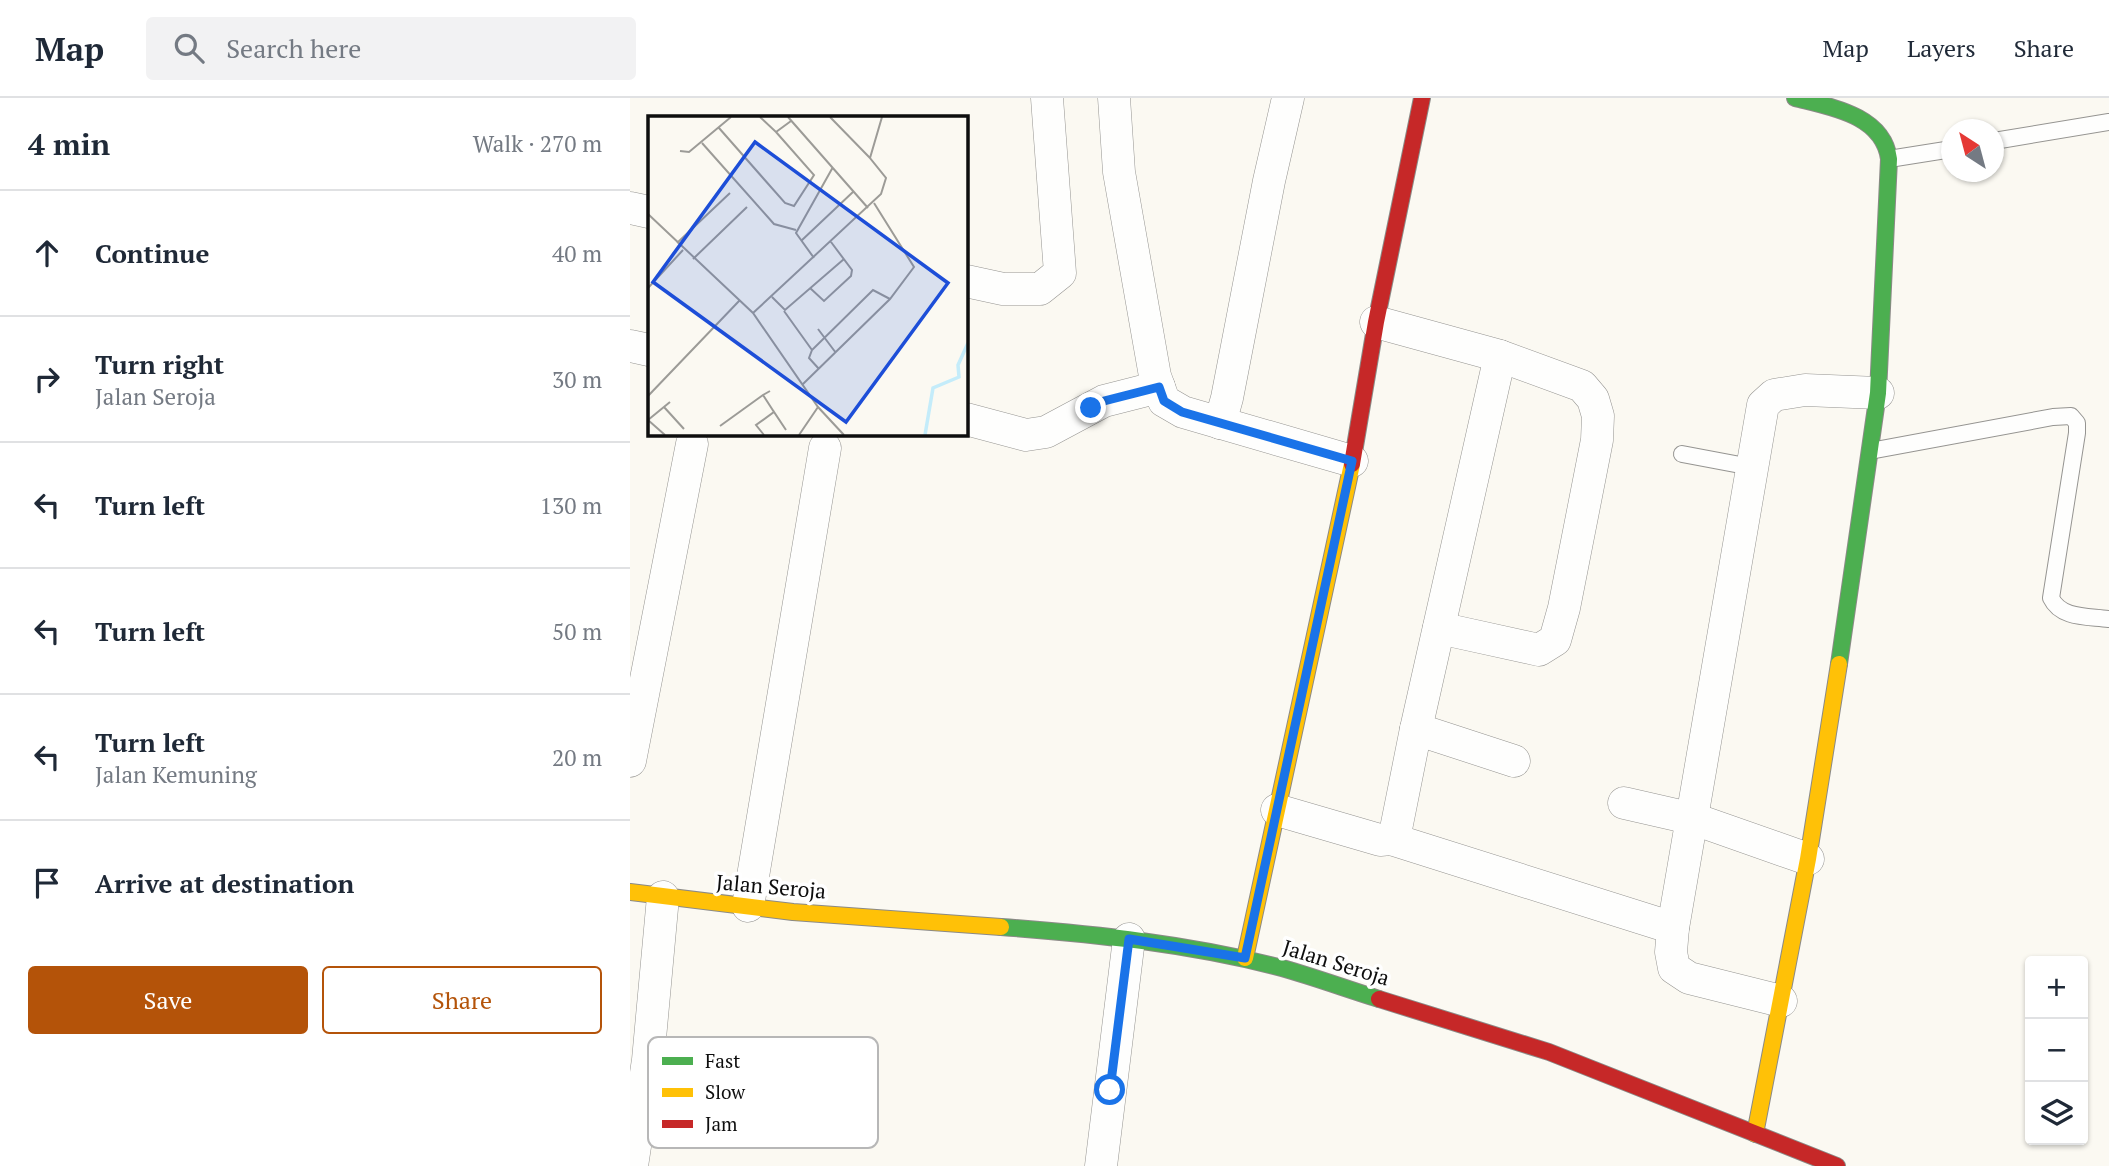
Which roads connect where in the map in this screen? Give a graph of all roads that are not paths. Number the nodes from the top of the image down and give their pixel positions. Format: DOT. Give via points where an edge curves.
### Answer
graph roads {
  1 [pos="1047,98"];
  2 [pos="1114,98"];
  3 [pos="1288,98"];
  4 [pos="1422,98"];
  5 [pos="1795,98"];
  6 [pos="2109,122"];
  7 [pos="2004,139"];
  8 [pos="1941,151"];
  9 [pos="1889,159"];
  10 [pos="630,208"];
  11 [pos="648,212"];
  12 [pos="968,281"];
  13 [pos="1376,322"];
  14 [pos="630,346"];
  15 [pos="648,351"];
  16 [pos="1500,356"];
  17 [pos="1159,387"];
  18 [pos="1878,393"];
  19 [pos="968,420"];
  20 [pos="1220,423"];
  21 [pos="691,444"];
  22 [pos="825,448"];
  23 [pos="1870,451"];
  24 [pos="1682,454"];
  25 [pos="1352,461"];
  26 [pos="1751,467"];
  27 [pos="2109,619"];
  28 [pos="1439,628"];
  29 [pos="1416,729"];
  30 [pos="630,761"];
  31 [pos="1514,761"];
  32 [pos="1624,803"];
  33 [pos="1277,810"];
  34 [pos="1694,819"];
  35 [pos="1391,839"];
  36 [pos="1808,859"];
  37 [pos="630,892"];
  38 [pos="663,897"];
  39 [pos="748,906"];
  40 [pos="1673,928"];
  41 [pos="1129,939"];
  42 [pos="1245,958"];
  43 [pos="1781,1002"];
  44 [pos="650,1037"];
  45 [pos="648,1060"];
  46 [pos="1755,1134"];
  47 [pos="632,1166"];
  48 [pos="1101,1166"];
  49 [pos="1837,1166"];
  1 -- 12 [label="street" via="1060,272 1040,289 1003,289"];
  2 -- 17 [label="street" via="1119,172"];
  3 -- 20 [label="street"];
  4 -- 13 [label="street"];
  5 -- 9 [label="street" via="1834,108 1874,128 1885,142"];
  6 -- 7 [label="lane"];
  8 -- 9 [label="lane"];
  9 -- 18 [label="street"];
  10 -- 11 [label="street"];
  13 -- 16 [label="street"];
  13 -- 25 [label="street"];
  14 -- 15 [label="street"];
  16 -- 28 [label="street"];
  16 -- 28 [label="street" via="1582,386 1593,399 1598,416 1564,608 1555,640 1539,650"];
  17 -- 19 [label="street" via="1104,401 1046,432 1026,435"];
  17 -- 20 [label="street" via="1164,401 1173,407"];
  18 -- 23 [label="street"];
  18 -- 26 [label="street" via="1805,390 1774,394 1763,405"];
  20 -- 25 [label="street"];
  21 -- 30 [label="street"];
  22 -- 39 [label="street"];
  23 -- 27 [label="lane" via="2071,416 2077,433 2051,598 2064,613"];
  23 -- 36 [label="street"];
  24 -- 26 [label="lane"];
  25 -- 33 [label="street"];
  26 -- 34 [label="street"];
  28 -- 29 [label="street"];
  29 -- 31 [label="street"];
  29 -- 35 [label="street"];
  32 -- 34 [label="street"];
  33 -- 35 [label="street" via="1380,840"];
  33 -- 42 [label="street"];
  34 -- 36 [label="street"];
  34 -- 40 [label="street"];
  35 -- 40 [label="street"];
  36 -- 43 [label="street"];
  37 -- 38 [label="street, Jalan Seroja"];
  38 -- 39 [label="street, Jalan Seroja"];
  38 -- 44 [label="street"];
  39 -- 41 [label="street, Jalan Seroja"];
  40 -- 43 [label="street" via="1674,968 1689,978"];
  41 -- 42 [label="street, Jalan Seroja"];
  41 -- 48 [label="street"];
  42 -- 46 [label="street, Jalan Seroja" via="1549,1052"];
  43 -- 46 [label="street"];
  45 -- 47 [label="street"];
  46 -- 49 [label="street, Jalan Seroja"];
}
